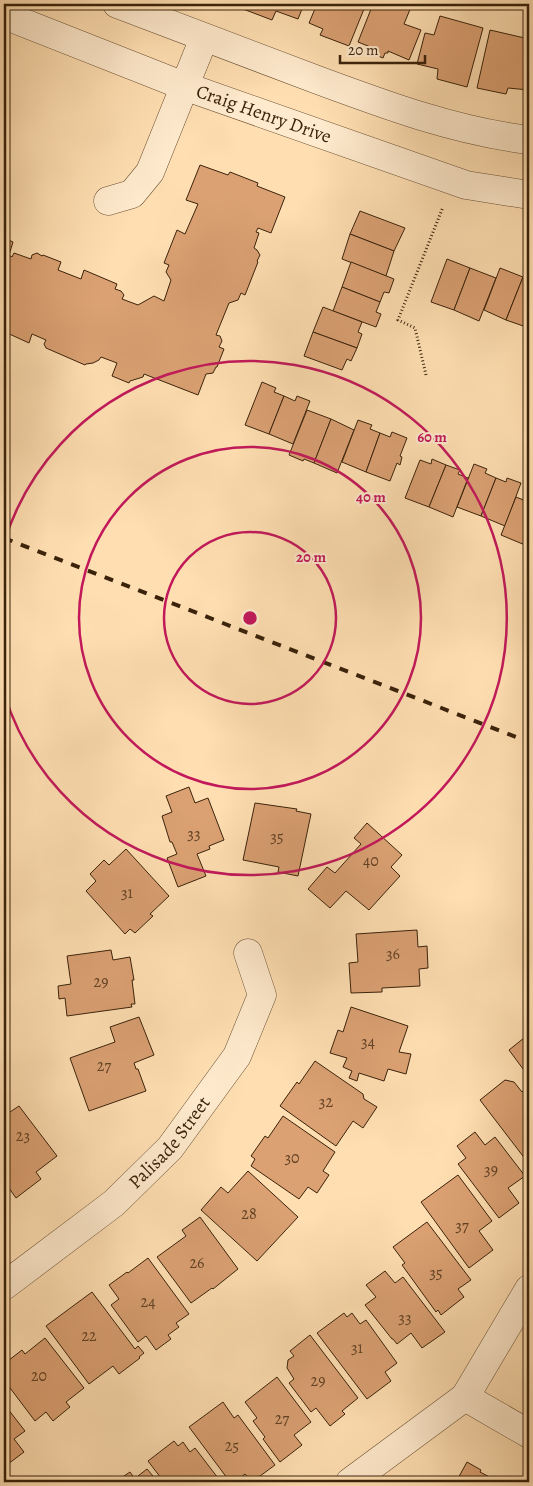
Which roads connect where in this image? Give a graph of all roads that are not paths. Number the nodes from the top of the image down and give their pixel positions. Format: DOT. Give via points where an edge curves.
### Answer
graph roads {
  1 [pos="117,4"];
  2 [pos="4,15"];
  3 [pos="204,38"];
  4 [pos="184,86"];
  5 [pos="529,140"];
  6 [pos="529,195"];
  7 [pos="108,201"];
  8 [pos="248,953"];
  9 [pos="4,1286"];
  10 [pos="529,1289"];
  11 [pos="465,1397"];
  12 [pos="529,1434"];
  13 [pos="350,1482"];
  1 -- 3 [label="street"];
  2 -- 4 [label="street, Craig Henry Drive"];
  3 -- 4 [label="street"];
  3 -- 5 [label="street" via="437,122"];
  4 -- 6 [label="street, Craig Henry Drive" via="466,185"];
  4 -- 7 [label="street" via="150,172 132,194"];
  8 -- 9 [label="street, Palisade Street" via="262,995 237,1056 170,1148 114,1203"];
  10 -- 11 [label="street"];
  11 -- 12 [label="street"];
  11 -- 13 [label="street"];
}
